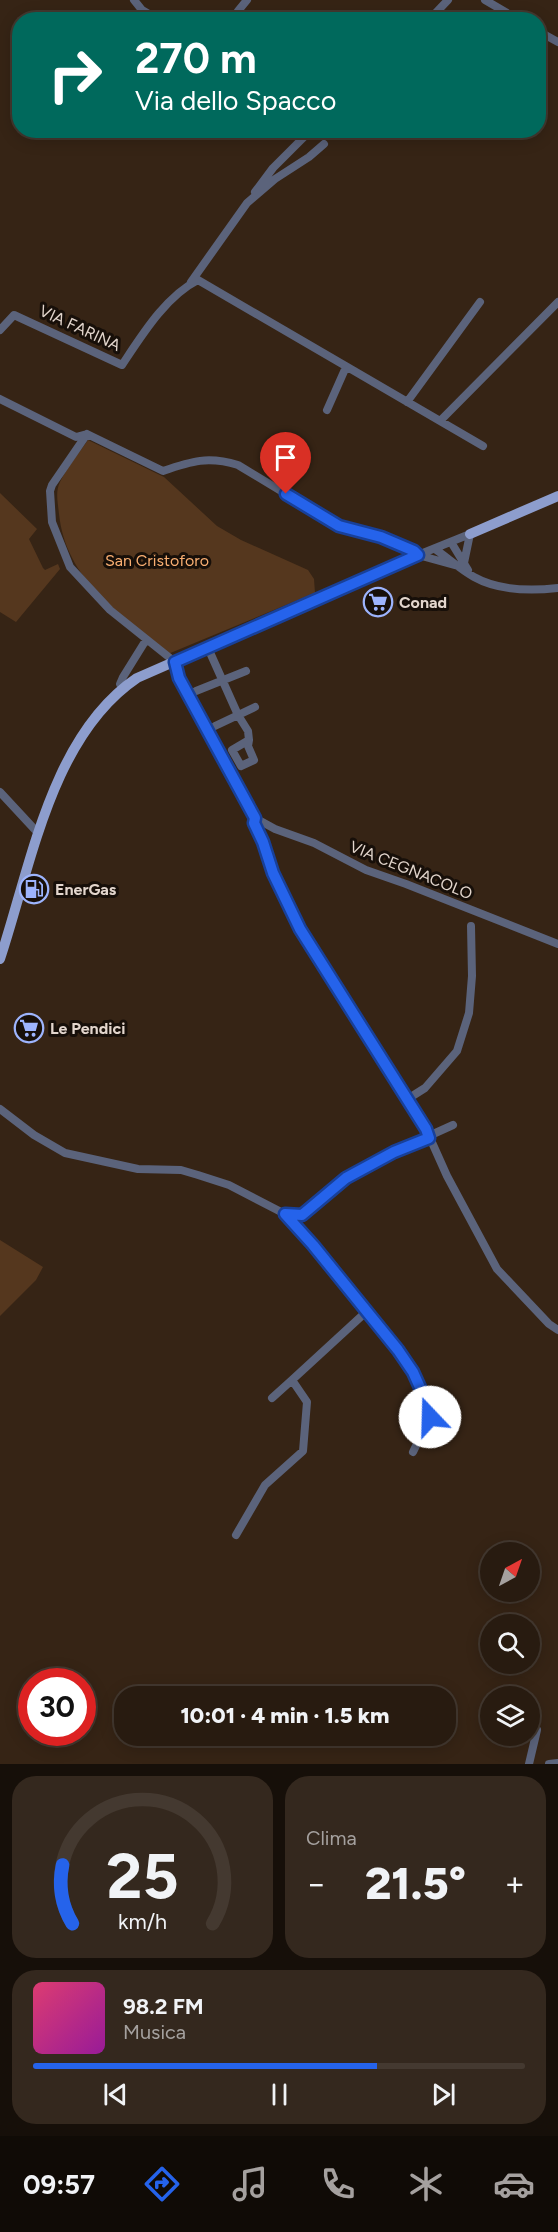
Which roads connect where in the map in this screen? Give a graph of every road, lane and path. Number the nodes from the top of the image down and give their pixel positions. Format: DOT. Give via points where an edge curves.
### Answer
graph roads {
  1 [pos="134,0"];
  2 [pos="247,0"];
  3 [pos="447,0"];
  4 [pos="485,0"];
  5 [pos="238,11"];
  6 [pos="145,12"];
  7 [pos="436,12"];
  8 [pos="505,12"];
  9 [pos="303,138"];
  10 [pos="324,144"];
  11 [pos="247,203"];
  12 [pos="189,284"];
  13 [pos="480,302"];
  14 [pos="558,302"];
  15 [pos="0,330"];
  16 [pos="346,367"];
  17 [pos="0,399"];
  18 [pos="407,402"];
  19 [pos="327,410"];
  20 [pos="440,421"];
  21 [pos="87,434"];
  22 [pos="483,446"];
  23 [pos="558,496"];
  24 [pos="470,534"];
  25 [pos="451,542"];
  26 [pos="435,549"];
  27 [pos="418,555"];
  28 [pos="461,564"];
  29 [pos="558,588"];
  30 [pos="146,640"];
  31 [pos="208,648"];
  32 [pos="175,662"];
  33 [pos="246,670"];
  34 [pos="222,680"];
  35 [pos="122,688"];
  36 [pos="196,692"];
  37 [pos="255,707"];
  38 [pos="238,715"];
  39 [pos="215,726"];
  40 [pos="249,740"];
  41 [pos="0,792"];
  42 [pos="255,818"];
  43 [pos="38,832"];
  44 [pos="471,926"];
  45 [pos="558,944"];
  46 [pos="0,959"];
  47 [pos="406,1100"];
  48 [pos="0,1109"];
  49 [pos="453,1125"];
  50 [pos="429,1138"];
  51 [pos="285,1214"];
  52 [pos="366,1312"];
  53 [pos="558,1330"];
  54 [pos="292,1380"];
  55 [pos="272,1398"];
  56 [pos="413,1452"];
  57 [pos="236,1534"];
  58 [pos="533,1746"];
  59 [pos="558,1763"];
  60 [pos="529,1764"];
  61 [pos="549,1764"];
  1 -- 6 [label="street"];
  2 -- 5 [label="street"];
  3 -- 7 [label="street"];
  4 -- 8 [label="street"];
  9 -- 11 [label="street" via="273,168"];
  10 -- 11 [label="street, VIA FARINA"];
  11 -- 12 [label="street, VIA FARINA"];
  12 -- 15 [label="street, VIA FARINA" via="152,321 122,365 14,315"];
  12 -- 16 [label="street" via="198,280"];
  13 -- 18 [label="street"];
  14 -- 20 [label="street"];
  16 -- 18 [label="street"];
  16 -- 19 [label="street"];
  17 -- 21 [label="street" via="76,437"];
  18 -- 20 [label="street"];
  20 -- 22 [label="street"];
  21 -- 27 [label="street" via="163,471 196,460 238,465 339,526 381,537"];
  21 -- 30 [label="street" via="52,484 52,522 70,567 110,610"];
  23 -- 24 [label="main road"];
  24 -- 25 [label="street"];
  24 -- 28 [label="street"];
  25 -- 26 [label="street"];
  25 -- 28 [label="street"];
  26 -- 27 [label="street"];
  26 -- 28 [label="street"];
  27 -- 28 [label="street"];
  27 -- 31 [label="main road"];
  28 -- 29 [label="street" via="475,577 501,586 532,591"];
  30 -- 32 [label="street"];
  30 -- 35 [label="street" via="123,677"];
  31 -- 32 [label="main road"];
  31 -- 34 [label="street"];
  32 -- 35 [label="main road"];
  32 -- 42 [label="street" via="179,678"];
  33 -- 34 [label="street"];
  34 -- 36 [label="street"];
  34 -- 38 [label="street"];
  35 -- 43 [label="main road" via="76,745"];
  37 -- 38 [label="street"];
  38 -- 39 [label="street"];
  38 -- 40 [label="street"];
  41 -- 43 [label="street"];
  42 -- 45 [label="street, VIA CEGNACOLO" via="366,870"];
  42 -- 47 [label="street" via="273,873 300,929"];
  43 -- 46 [label="main road"];
  44 -- 47 [label="street" via="470,1004 457,1051 425,1088"];
  47 -- 50 [label="street"];
  48 -- 51 [label="street" via="65,1153 138,1169 181,1170 229,1185"];
  49 -- 50 [label="street"];
  50 -- 51 [label="street" via="346,1178 302,1215"];
  50 -- 53 [label="street" via="497,1269"];
  51 -- 52 [label="street"];
  52 -- 54 [label="street"];
  52 -- 56 [label="street" via="405,1359 427,1403 430,1417"];
  54 -- 55 [label="street"];
  54 -- 57 [label="street" via="307,1402 303,1451 265,1485"];
  58 -- 60 [label="street"];
  59 -- 61 [label="street"];
}
